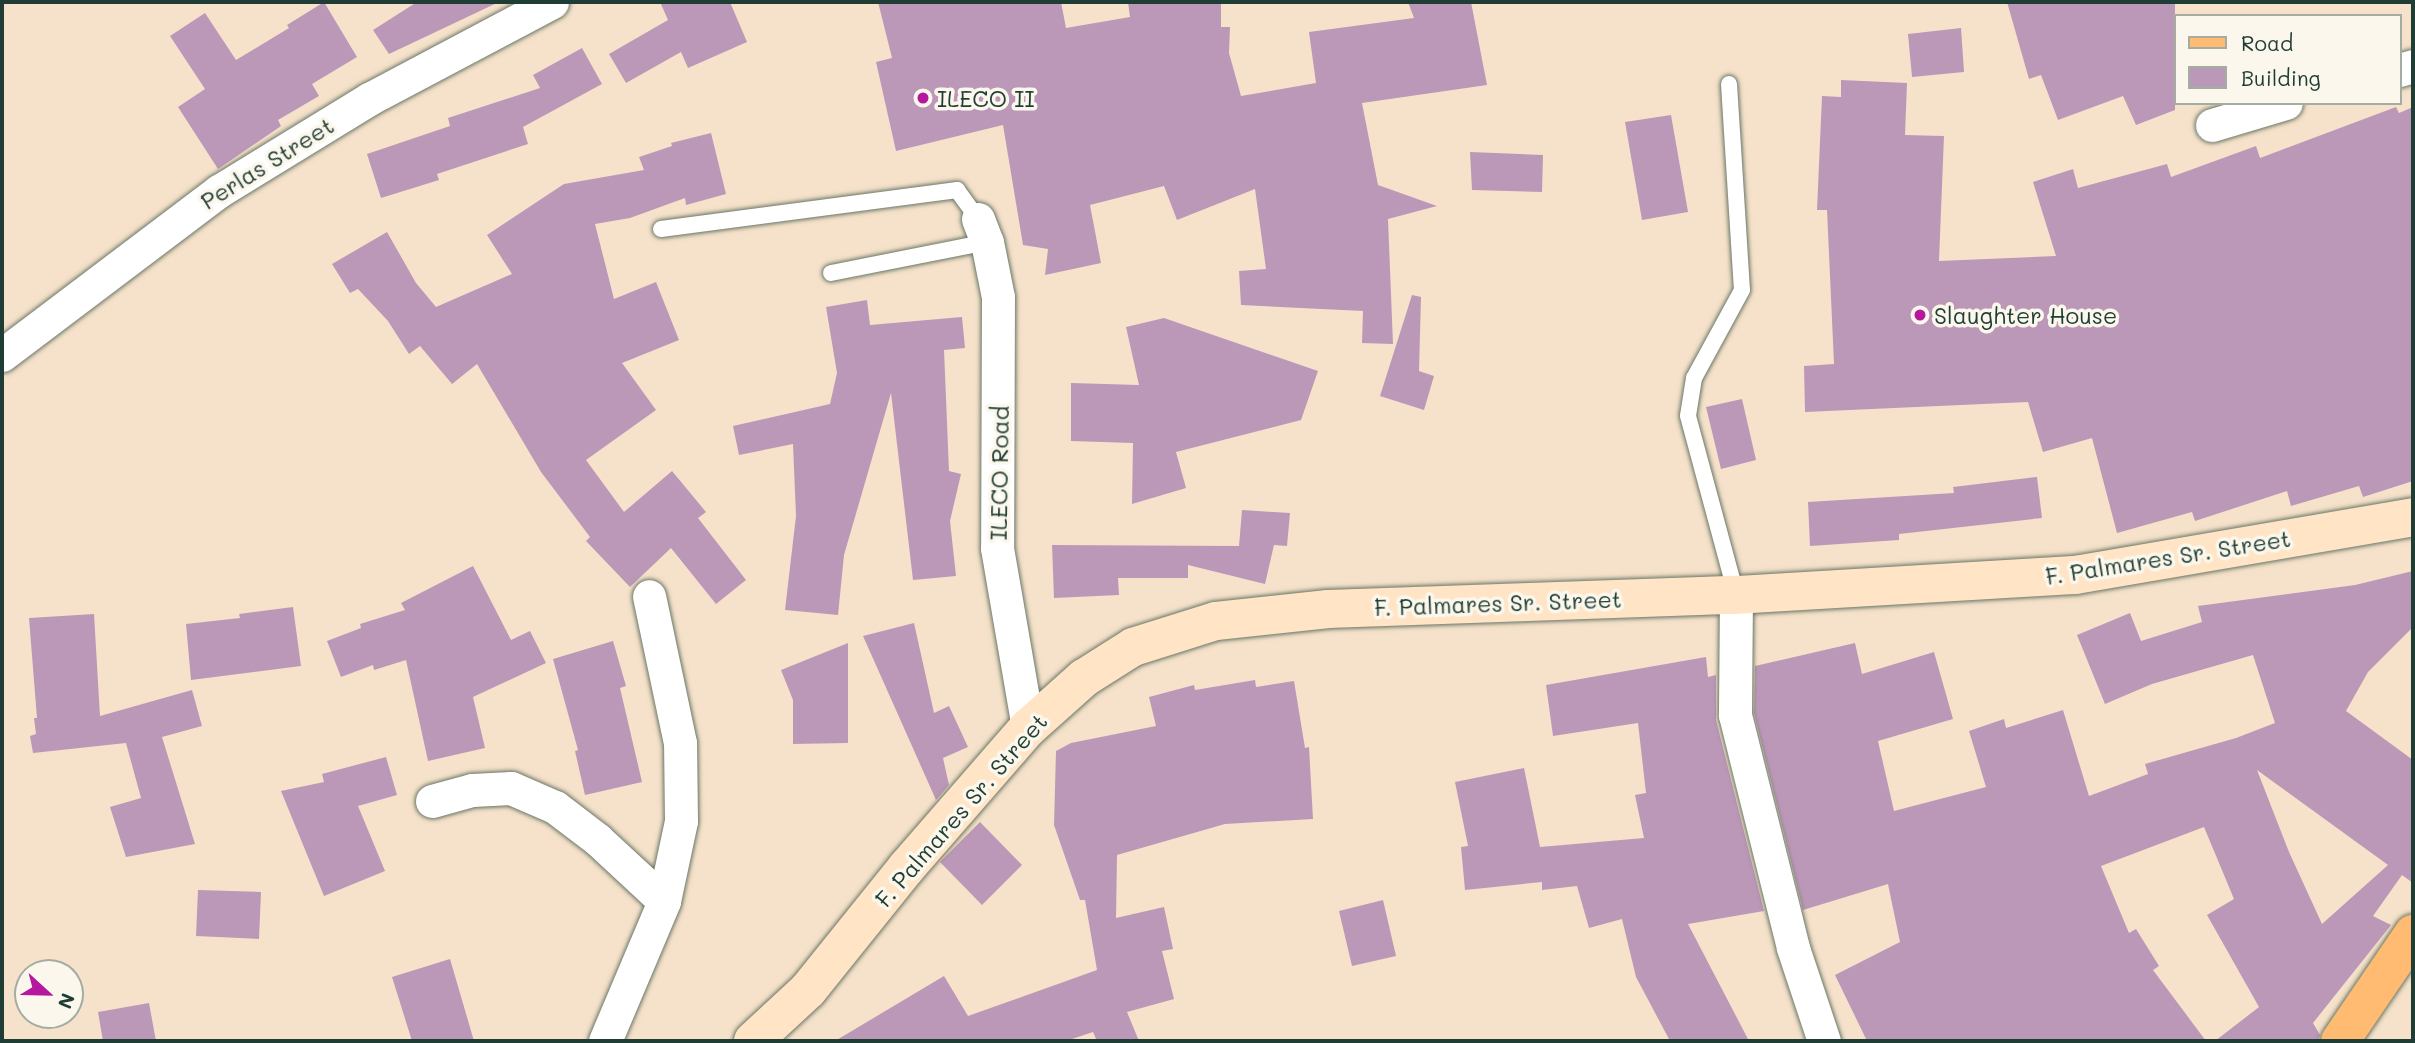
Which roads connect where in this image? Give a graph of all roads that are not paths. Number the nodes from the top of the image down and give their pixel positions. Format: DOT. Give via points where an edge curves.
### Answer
graph roads {
  1 [pos="552,2"];
  2 [pos="1729,84"];
  3 [pos="2279,105"];
  4 [pos="2213,125"];
  5 [pos="661,229"];
  6 [pos="982,230"];
  7 [pos="831,273"];
  8 [pos="2,355"];
  9 [pos="2413,517"];
  10 [pos="1736,595"];
  11 [pos="649,596"];
  12 [pos="1028,728"];
  13 [pos="432,801"];
  14 [pos="664,901"];
  15 [pos="2413,934"];
  16 [pos="605,1041"];
  17 [pos="753,1041"];
  18 [pos="1824,1041"];
  19 [pos="2340,1041"];
  1 -- 8 [label="street, Perlas Street" via="369,99 219,191"];
  2 -- 10 [label="lane" via="1742,290 1694,378 1688,416"];
  3 -- 4 [label="street"];
  5 -- 6 [label="lane" via="957,190"];
  6 -- 7 [label="lane"];
  6 -- 12 [label="street, ILECO Road" via="998,297 997,548"];
  9 -- 10 [label="main road, F. Palmares Sr. Street" via="2075,575"];
  10 -- 12 [label="main road, F. Palmares Sr. Street" via="1328,609 1216,621 1133,647 1084,678"];
  10 -- 18 [label="street" via="1735,715 1793,947"];
  11 -- 14 [label="street" via="680,743 681,821"];
  12 -- 17 [label="main road, F. Palmares Sr. Street" via="906,867 808,990"];
  13 -- 14 [label="street" via="472,790 511,788 566,815"];
  14 -- 16 [label="street"];
  15 -- 19 [label="main road"];
}
